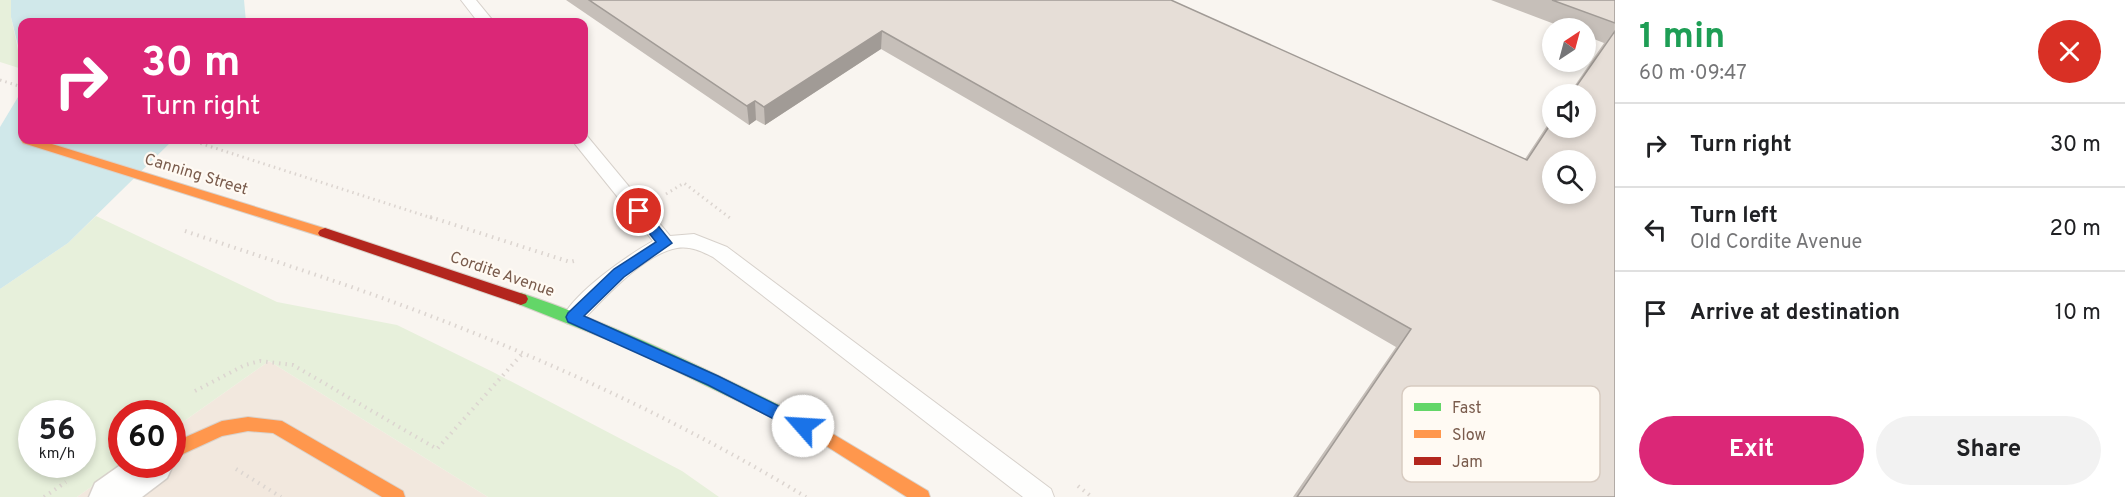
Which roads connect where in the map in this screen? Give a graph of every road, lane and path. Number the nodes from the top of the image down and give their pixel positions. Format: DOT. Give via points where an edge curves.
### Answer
graph roads {
  1 [pos="468,0"];
  2 [pos="483,18"];
  3 [pos="0,80"];
  4 [pos="18,86"];
  5 [pos="40,144"];
  6 [pos="203,144"];
  7 [pos="584,144"];
  8 [pos="400,206"];
  9 [pos="356,242"];
  10 [pos="665,243"];
  11 [pos="320,278"];
  12 [pos="573,317"];
  13 [pos="522,354"];
  14 [pos="192,393"];
  15 [pos="186,444"];
  16 [pos="228,464"];
  17 [pos="135,478"];
  18 [pos="109,497"];
  19 [pos="281,497"];
  20 [pos="397,497"];
  21 [pos="806,497"];
  22 [pos="922,497"];
  23 [pos="1042,497"];
  1 -- 2 [label="lane"];
  3 -- 4 [label="path"];
  5 -- 9 [label="main road, Canning Street"];
  6 -- 8 [label="path"];
  7 -- 10 [label="lane"];
  9 -- 12 [label="main road, Cordite Avenue"];
  10 -- 12 [label="lane" via="619,273"];
  10 -- 23 [label="lane" via="693,241 720,252"];
  11 -- 13 [label="path" via="438,318"];
  12 -- 22 [label="main road, Cordite Avenue" via="821,434"];
  13 -- 14 [label="path" via="437,449 293,365 260,361 245,365"];
  13 -- 21 [label="path" via="605,389 750,462"];
  15 -- 20 [label="main road" via="235,422 263,422"];
  16 -- 19 [label="path"];
  17 -- 18 [label="street"];
}
